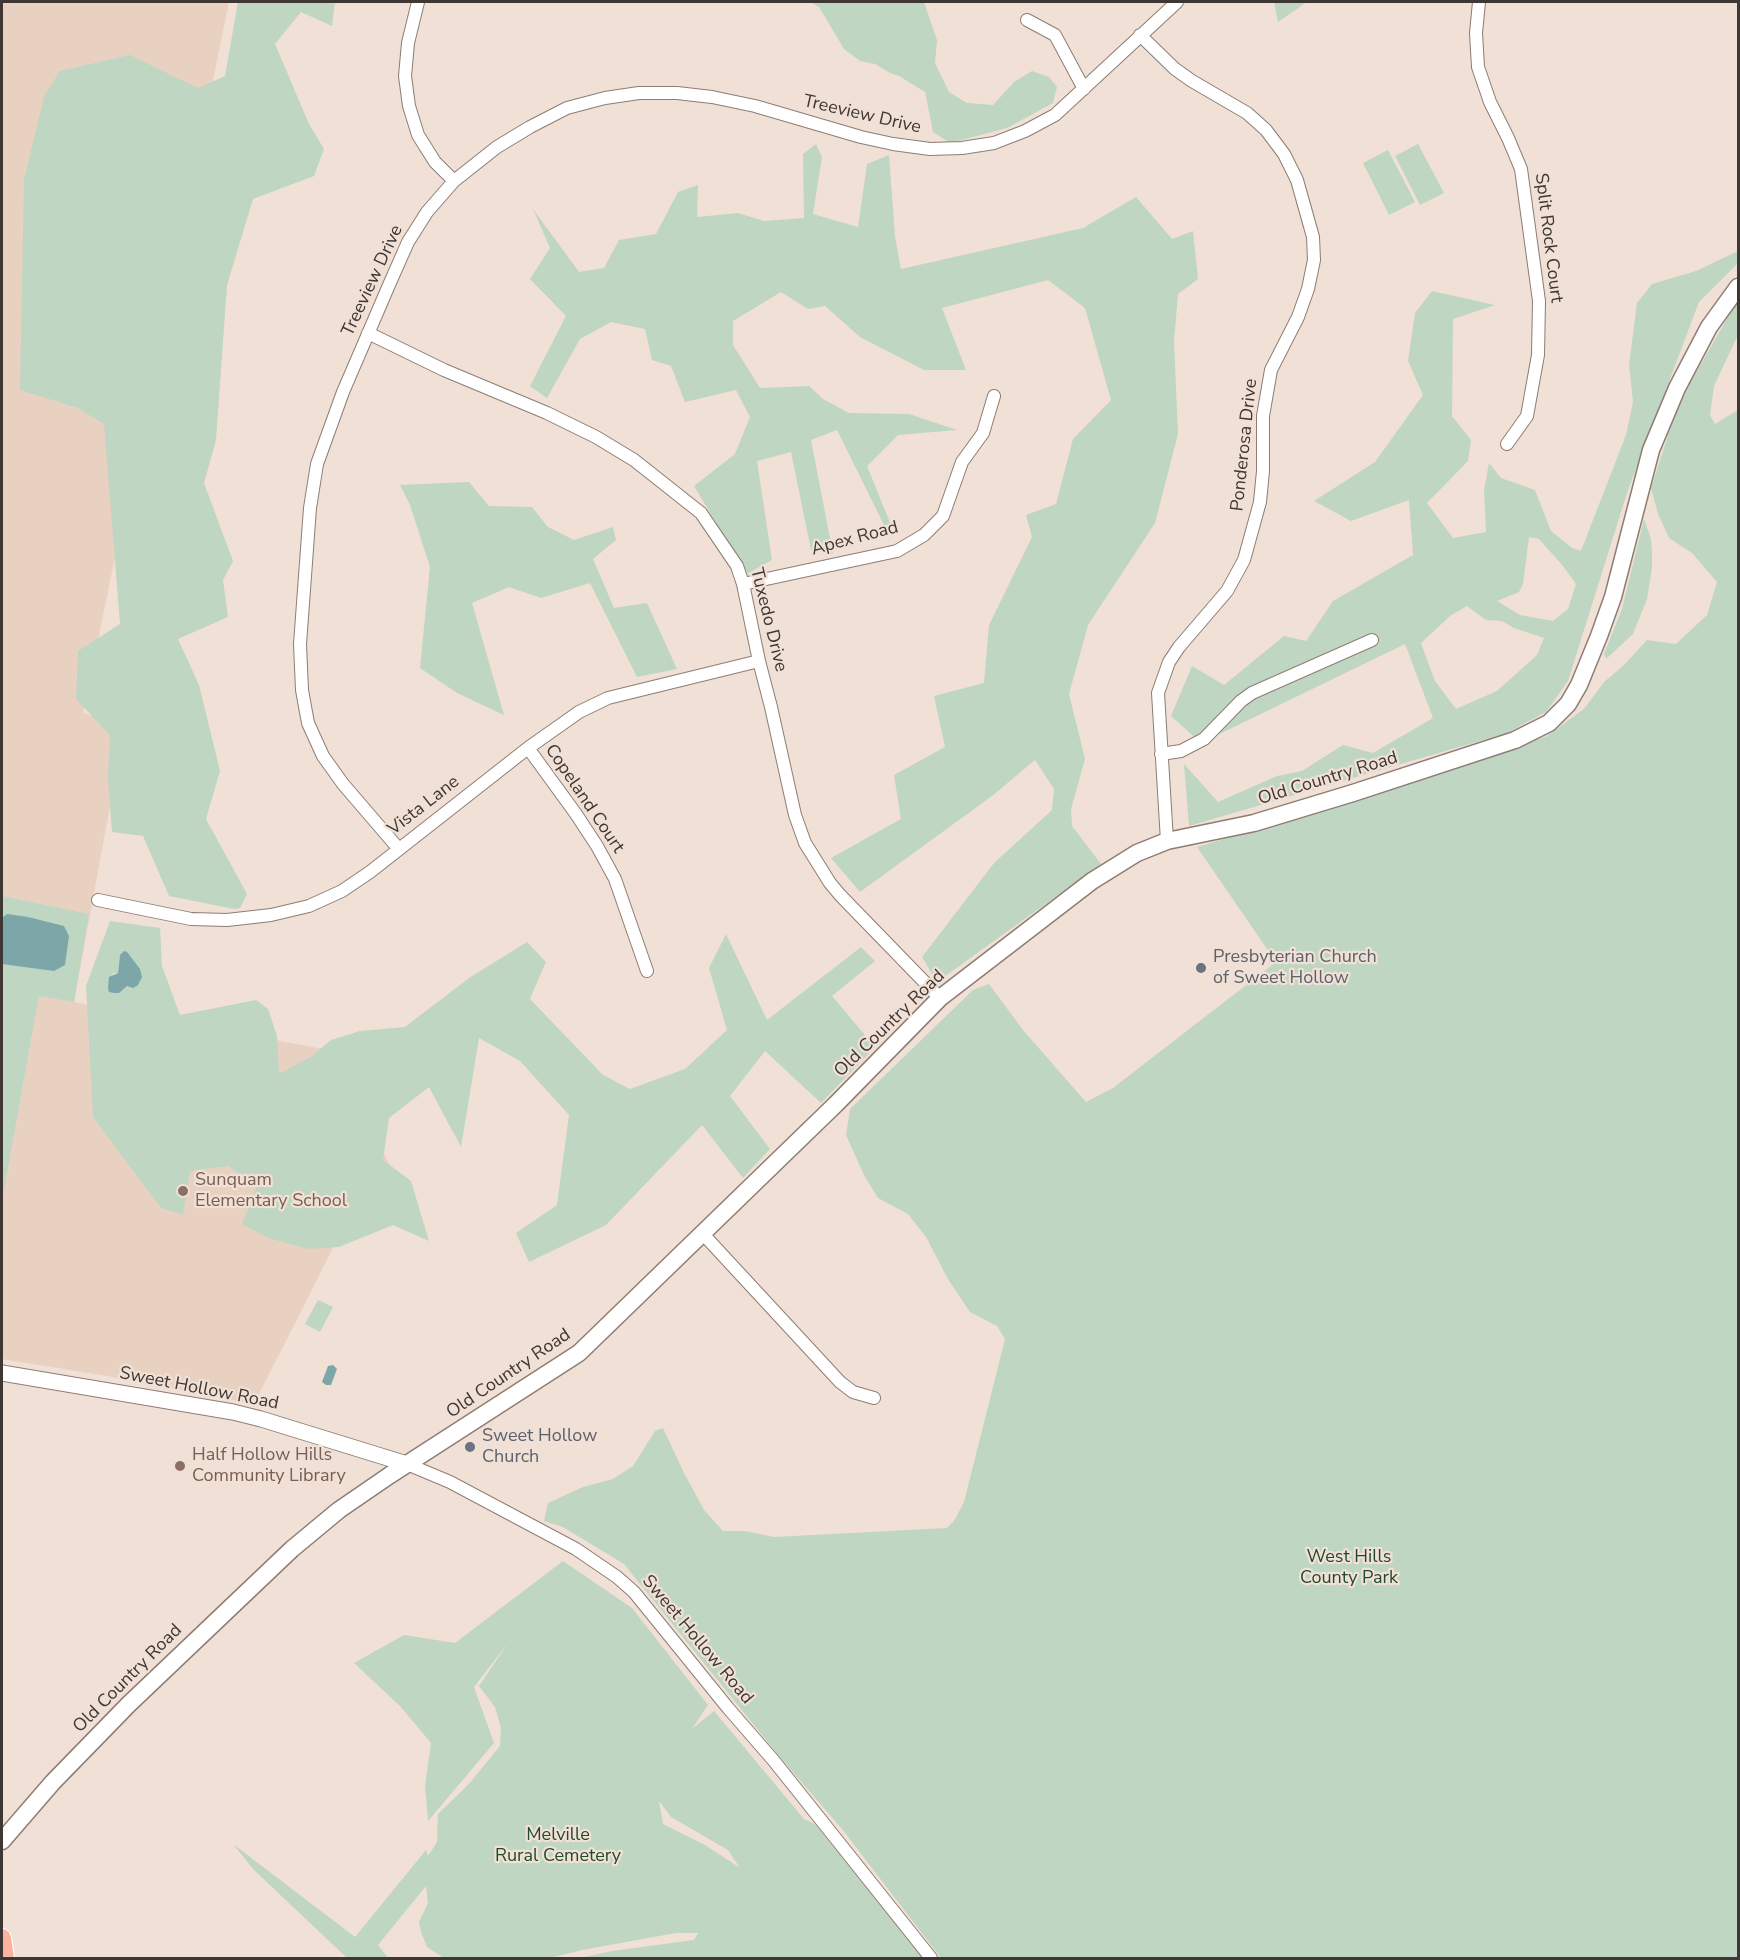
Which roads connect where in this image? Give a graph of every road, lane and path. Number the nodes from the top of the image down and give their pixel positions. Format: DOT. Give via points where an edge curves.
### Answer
graph roads {
  1 [pos="418,2"];
  2 [pos="1177,2"];
  3 [pos="1479,2"];
  4 [pos="1027,20"];
  5 [pos="1140,35"];
  6 [pos="1084,89"];
  7 [pos="454,182"];
  8 [pos="1738,287"];
  9 [pos="368,333"];
  10 [pos="994,396"];
  11 [pos="1507,444"];
  12 [pos="743,584"];
  13 [pos="1372,640"];
  14 [pos="759,662"];
  15 [pos="528,748"];
  16 [pos="1161,753"];
  17 [pos="1167,841"];
  18 [pos="398,848"];
  19 [pos="98,900"];
  20 [pos="647,970"];
  21 [pos="940,998"];
  22 [pos="703,1234"];
  23 [pos="2,1373"];
  24 [pos="874,1398"];
  25 [pos="407,1464"];
  26 [pos="2,1841"];
  27 [pos="2,1938"];
  28 [pos="5,1959"];
  29 [pos="931,1959"];
  1 -- 7 [label="street" via="405,76 409,106 418,135"];
  2 -- 5 [label="street, Treeview Drive"];
  3 -- 11 [label="street, Split Rock Court" via="1479,67 1490,102 1521,169 1539,301 1538,355 1527,416"];
  4 -- 6 [label="street" via="1055,35"];
  5 -- 6 [label="street, Treeview Drive"];
  5 -- 16 [label="street, Ponderosa Drive" via="1175,69 1247,112 1266,130 1297,180 1313,237 1314,260 1299,317 1271,370 1263,416 1260,502 1252,535 1227,591 1169,662 1158,693"];
  6 -- 7 [label="street, Treeview Drive" via="1054,115 1005,139 962,148 930,149 861,137 712,97 639,93 604,98 567,108 530,126"];
  7 -- 9 [label="street, Treeview Drive" via="427,212 408,242"];
  8 -- 17 [label="main road, Old Country Road" via="1709,327 1677,388 1651,450 1599,636 1579,685 1568,704 1549,723 1515,740 1353,793 1254,823"];
  9 -- 12 [label="street, Tuxedo Drive" via="547,413 634,460 700,513 736,566"];
  9 -- 18 [label="street, Treeview Drive" via="317,464 300,644 302,690 308,723 322,756"];
  10 -- 12 [label="street, Apex Road" via="982,433 962,462 943,516 924,535 897,550"];
  12 -- 14 [label="street, Tuxedo Drive"];
  13 -- 16 [label="street" via="1252,693 1204,739 1181,751"];
  14 -- 15 [label="street, Vista Lane" via="608,698 579,712"];
  14 -- 21 [label="street, Tuxedo Drive" via="795,815 806,843 840,895"];
  15 -- 18 [label="street, Vista Lane"];
  15 -- 20 [label="street, Copeland Court" via="576,814 615,879"];
  16 -- 17 [label="street, Ponderosa Drive"];
  17 -- 21 [label="main road, Old Country Road" via="1137,853 1092,881"];
  18 -- 19 [label="street, Vista Lane" via="342,891 309,906 271,915 191,919"];
  21 -- 22 [label="main road, Old Country Road"];
  22 -- 24 [label="street" via="840,1382 853,1392"];
  22 -- 25 [label="main road, Old Country Road" via="579,1353"];
  23 -- 25 [label="street, Sweet Hollow Road" via="234,1412"];
  25 -- 26 [label="main road, Old Country Road" via="339,1510 292,1549 122,1711"];
  25 -- 29 [label="street, Sweet Hollow Road" via="450,1482 576,1550 634,1592"];
  27 -- 28 [label="main road"];
}
